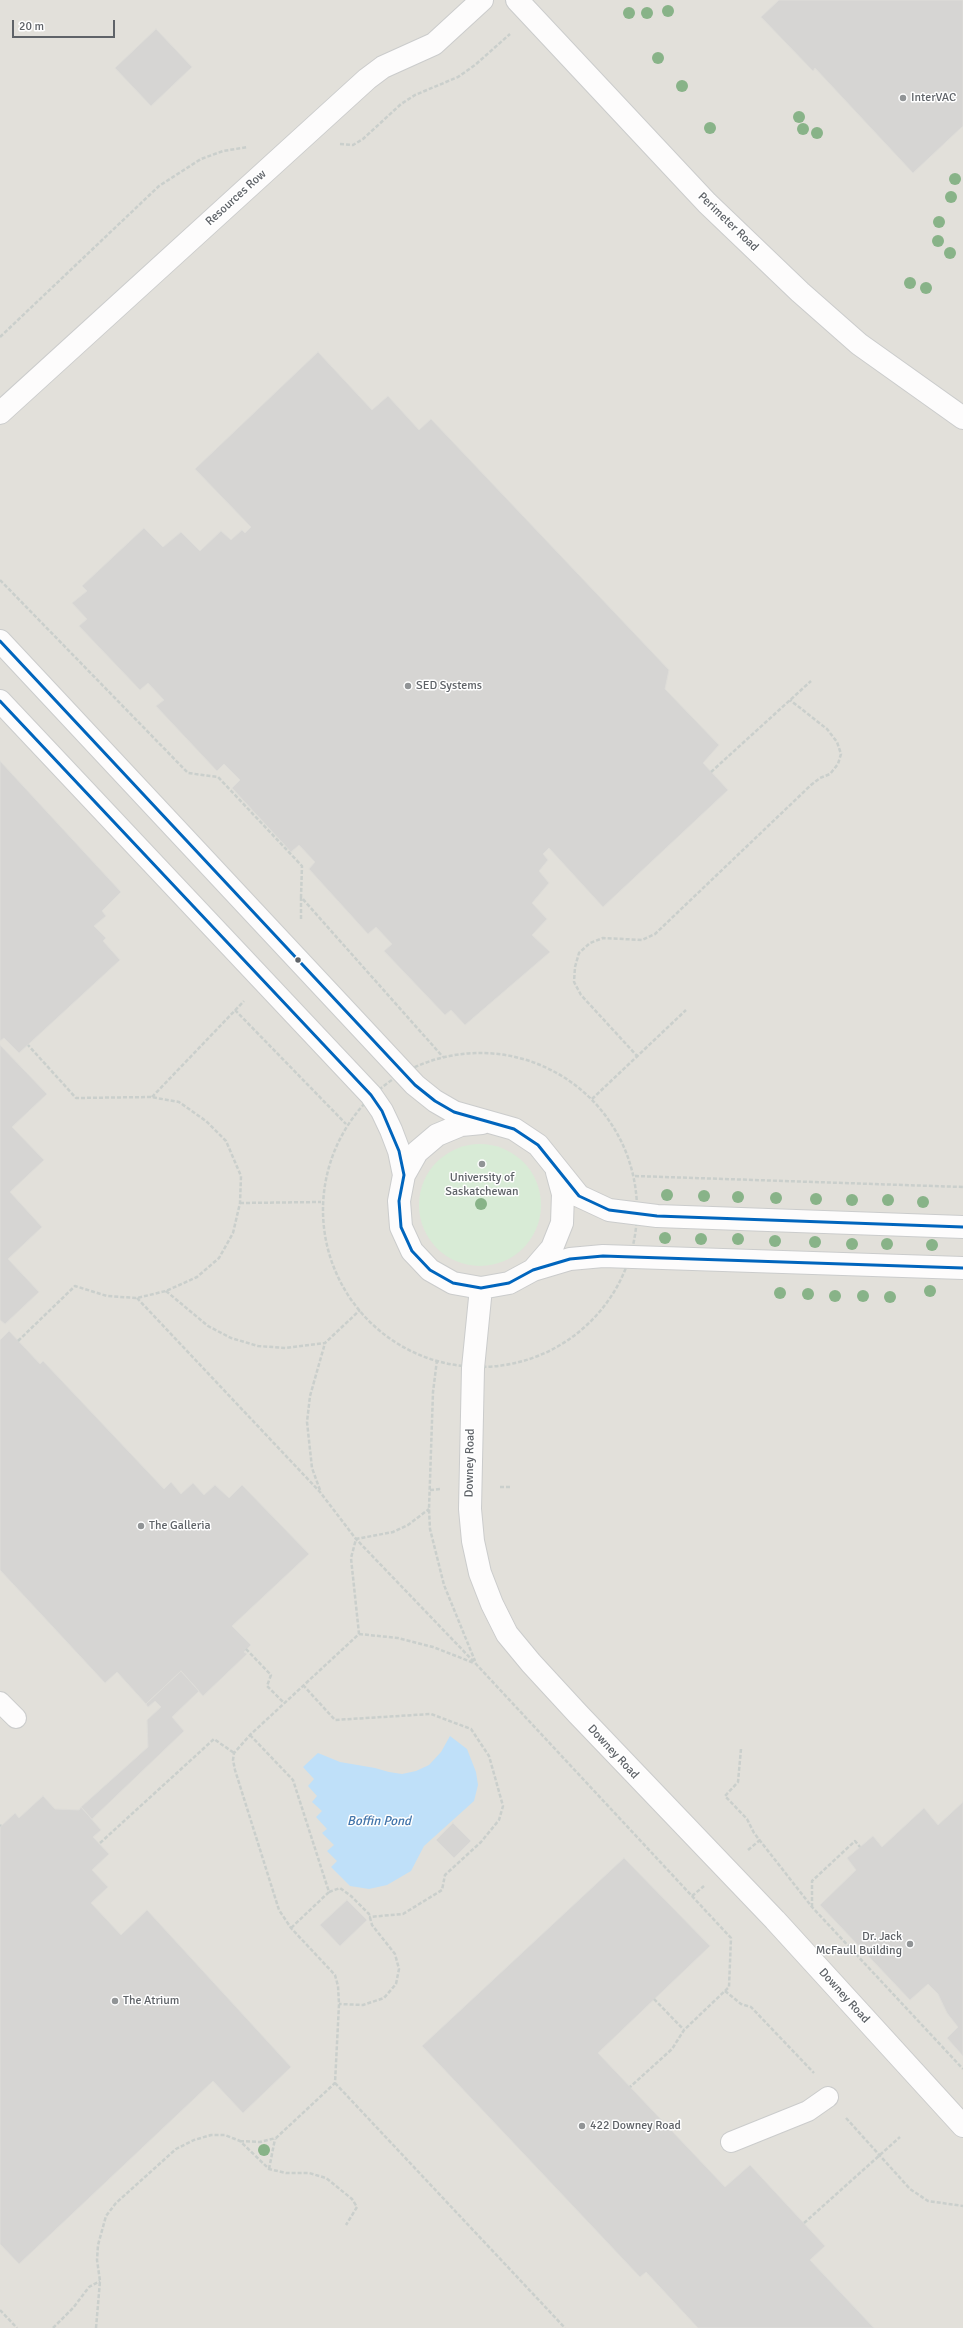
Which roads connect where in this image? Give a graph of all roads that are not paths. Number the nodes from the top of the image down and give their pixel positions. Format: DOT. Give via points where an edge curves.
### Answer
graph roads {
  1 [pos="482,0"];
  2 [pos="517,0"];
  3 [pos="0,413"];
  4 [pos="963,418"];
  5 [pos="0,641"];
  6 [pos="0,701"];
  7 [pos="487,1122"];
  8 [pos="555,1167"];
  9 [pos="404,1175"];
  10 [pos="963,1227"];
  11 [pos="963,1268"];
  12 [pos="533,1270"];
  13 [pos="481,1288"];
  14 [pos="0,1702"];
  15 [pos="16,1718"];
  16 [pos="828,2097"];
  17 [pos="963,2126"];
  18 [pos="731,2142"];
  1 -- 3 [label="street, Resources Row" via="434,44 383,67 367,79"];
  2 -- 4 [label="street, Perimeter Road" via="707,203 800,292 859,344"];
  5 -- 7 [label="street" via="415,1085 454,1112"];
  6 -- 9 [label="street" via="371,1095 392,1130"];
  7 -- 8 [label="street" via="514,1129 538,1145"];
  7 -- 9 [label="street" via="461,1125 437,1135 417,1152"];
  8 -- 10 [label="street" via="579,1196 608,1210 637,1214"];
  8 -- 12 [label="street" via="563,1194 562,1223 552,1248"];
  9 -- 13 [label="street" via="398,1200 401,1227 412,1251 430,1270 453,1283"];
  11 -- 12 [label="street" via="603,1256 570,1259"];
  12 -- 13 [label="street" via="508,1283"];
  13 -- 17 [label="street, Downey Road" via="473,1368 469,1488 473,1541 480,1573 492,1604 508,1634 578,1714 775,1920"];
  14 -- 15 [label="lane"];
  16 -- 18 [label="lane" via="808,2111"];
}
